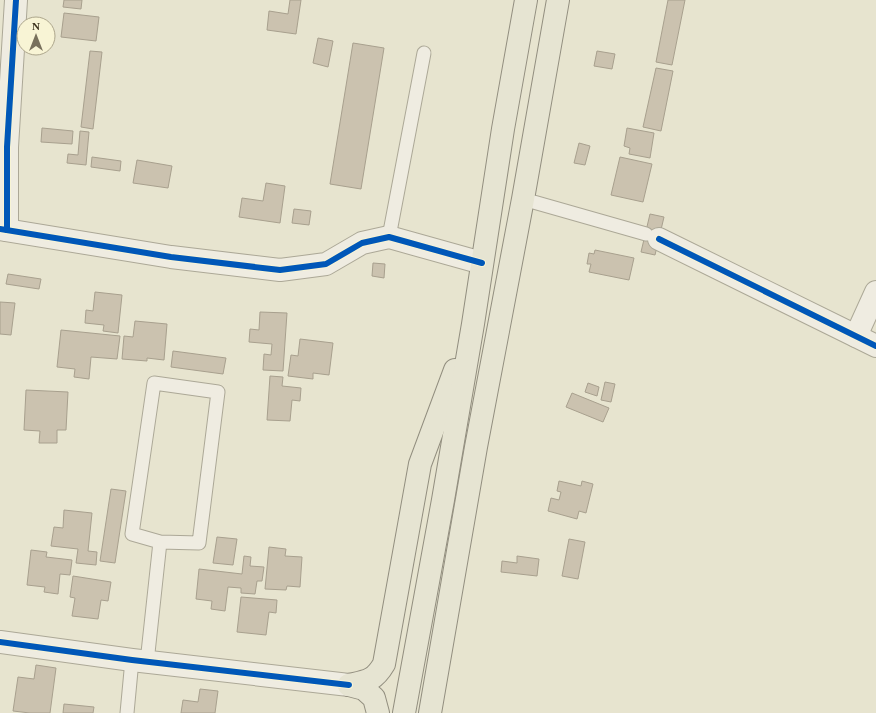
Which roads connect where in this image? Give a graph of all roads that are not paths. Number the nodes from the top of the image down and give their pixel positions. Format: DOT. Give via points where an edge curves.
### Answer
graph roads {
  1 [pos="16,0"];
  2 [pos="526,0"];
  3 [pos="558,0"];
  4 [pos="424,53"];
  5 [pos="523,199"];
  6 [pos="4,230"];
  7 [pos="652,236"];
  8 [pos="389,237"];
  9 [pos="482,263"];
  10 [pos="876,292"];
  11 [pos="473,324"];
  12 [pos="856,336"];
  13 [pos="876,346"];
  14 [pos="160,542"];
  15 [pos="0,642"];
  16 [pos="139,661"];
  17 [pos="349,685"];
  18 [pos="127,713"];
  19 [pos="378,713"];
  20 [pos="404,713"];
  21 [pos="430,713"];
  1 -- 6 [label="street"];
  2 -- 9 [label="main road"];
  3 -- 5 [label="main road"];
  4 -- 8 [label="lane"];
  5 -- 7 [label="lane"];
  5 -- 21 [label="main road" via="476,447"];
  6 -- 8 [label="street" via="171,257 280,270 326,264 362,243"];
  7 -- 12 [label="street"];
  8 -- 9 [label="street"];
  9 -- 11 [label="main road"];
  10 -- 12 [label="street"];
  11 -- 17 [label="main road" via="420,464 384,664 368,681"];
  11 -- 20 [label="main road"];
  12 -- 13 [label="street"];
  14 -- 14 [label="lane" via="132,534 154,383 218,392 199,543"];
  14 -- 16 [label="lane"];
  15 -- 16 [label="street"];
  16 -- 17 [label="street"];
  16 -- 18 [label="lane"];
  17 -- 19 [label="main road" via="364,689 374,698"];
}
